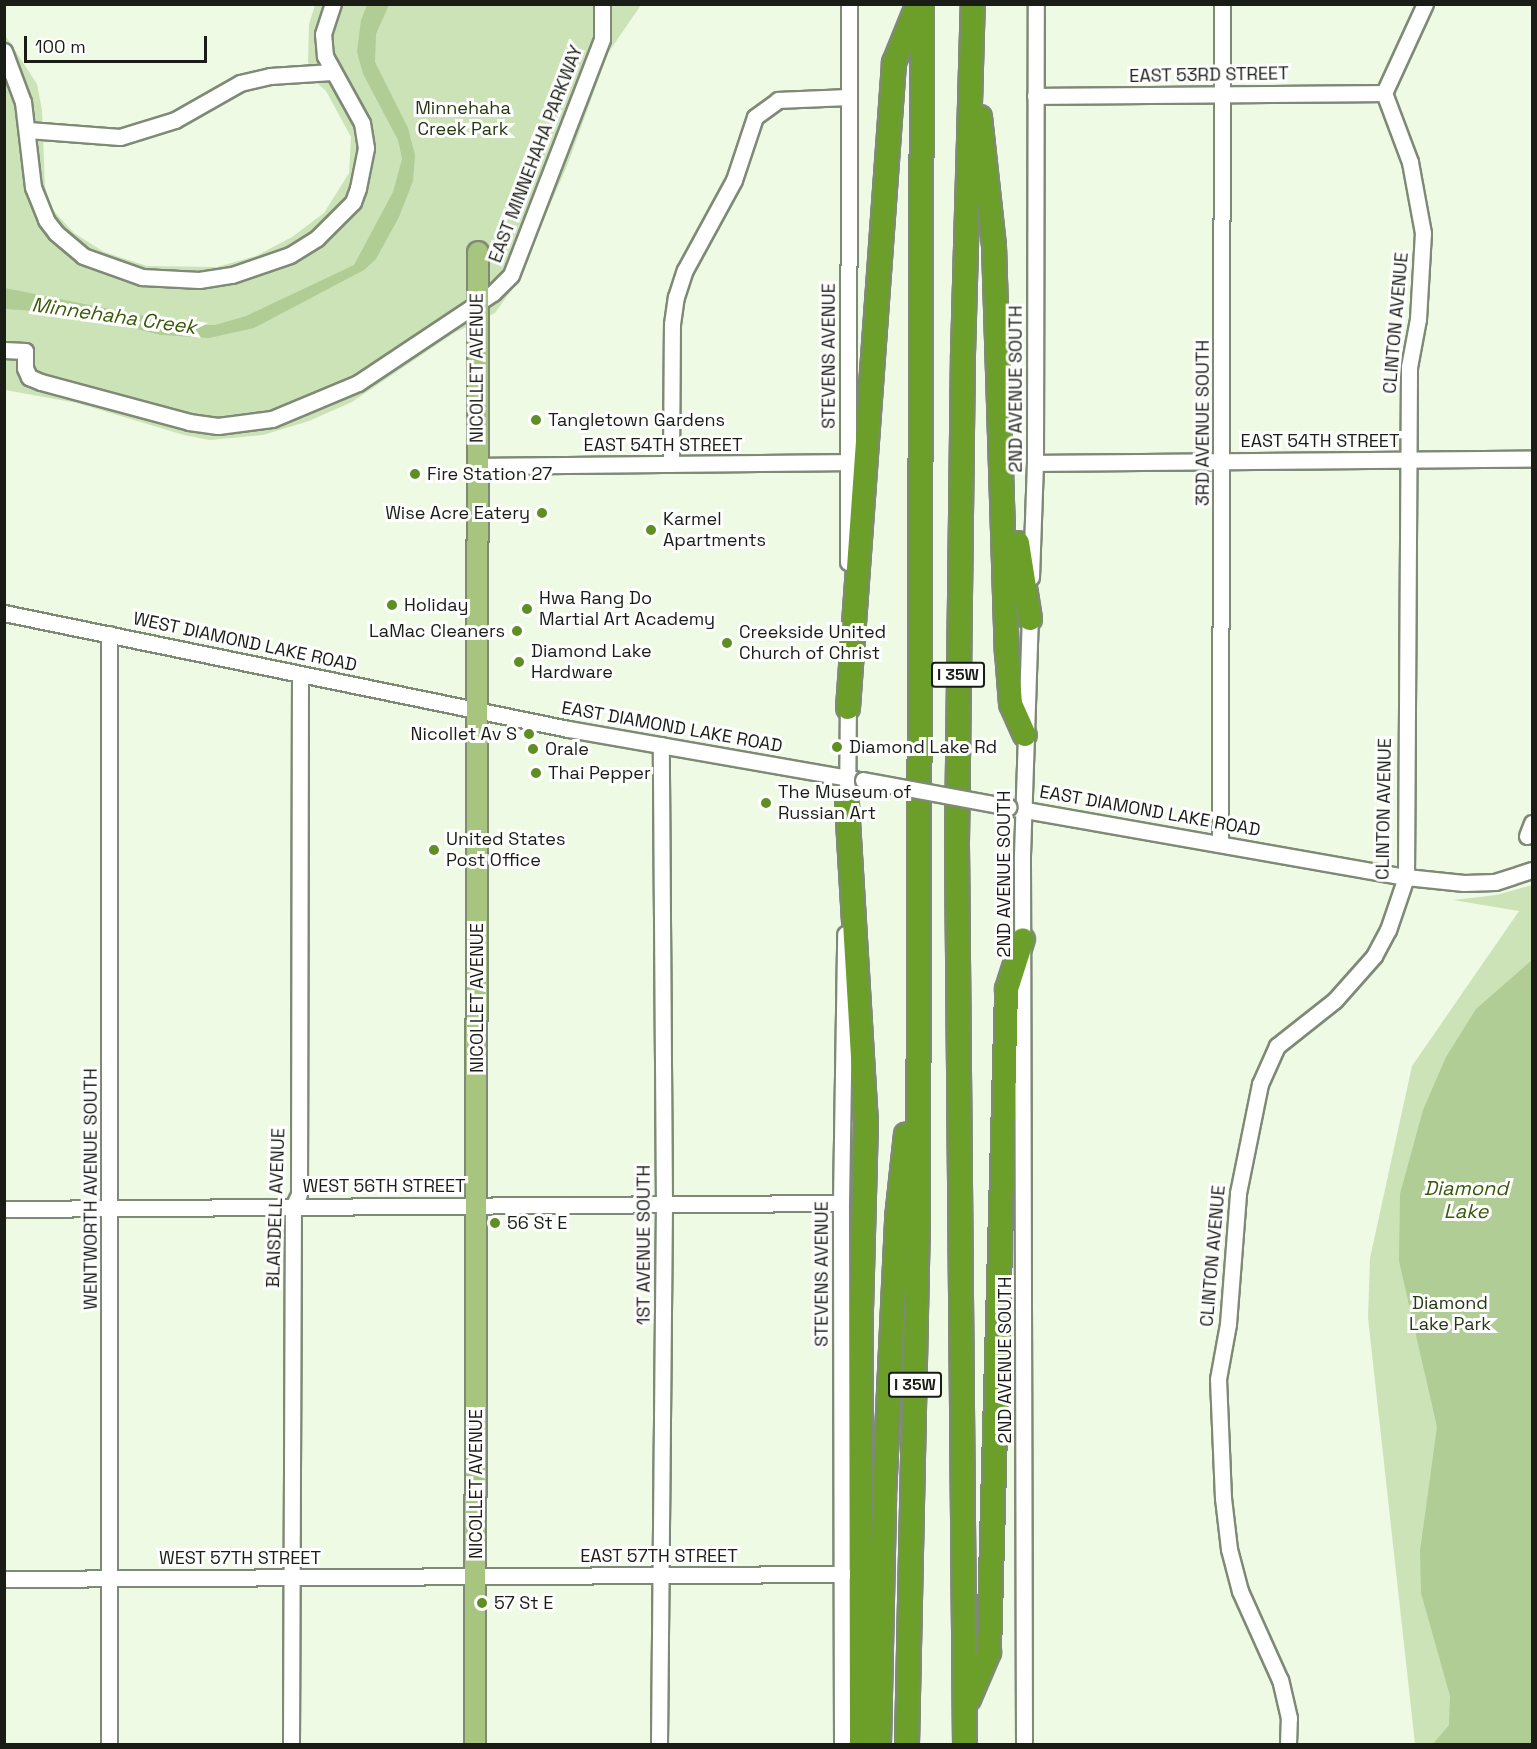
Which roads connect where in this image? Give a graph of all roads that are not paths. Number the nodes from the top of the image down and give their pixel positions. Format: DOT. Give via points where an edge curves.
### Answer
graph roads {
  1 [pos="333,4"];
  2 [pos="602,4"];
  3 [pos="849,4"];
  4 [pos="917,4"];
  5 [pos="922,4"];
  6 [pos="973,4"];
  7 [pos="1036,4"];
  8 [pos="1222,4"];
  9 [pos="1430,6"];
  10 [pos="973,45"];
  11 [pos="4,51"];
  12 [pos="332,72"];
  13 [pos="1384,93"];
  14 [pos="1222,94"];
  15 [pos="1035,96"];
  16 [pos="847,97"];
  17 [pos="28,130"];
  18 [pos="478,252"];
  19 [pos="476,303"];
  20 [pos="997,335"];
  21 [pos="4,350"];
  22 [pos="1533,459"];
  23 [pos="1408,460"];
  24 [pos="849,462"];
  25 [pos="1222,462"];
  26 [pos="1035,463"];
  27 [pos="671,464"];
  28 [pos="477,466"];
  29 [pos="4,612"];
  30 [pos="1030,619"];
  31 [pos="109,634"];
  32 [pos="300,674"];
  33 [pos="848,708"];
  34 [pos="478,710"];
  35 [pos="1025,735"];
  36 [pos="661,745"];
  37 [pos="855,779"];
  38 [pos="848,804"];
  39 [pos="1016,808"];
  40 [pos="1220,842"];
  41 [pos="1533,870"];
  42 [pos="1406,877"];
  43 [pos="1023,939"];
  44 [pos="917,1025"];
  45 [pos="841,1203"];
  46 [pos="476,1205"];
  47 [pos="664,1205"];
  48 [pos="292,1207"];
  49 [pos="110,1208"];
  50 [pos="4,1209"];
  51 [pos="476,1574"];
  52 [pos="843,1574"];
  53 [pos="661,1575"];
  54 [pos="292,1577"];
  55 [pos="4,1579"];
  56 [pos="111,1579"];
  57 [pos="965,1709"];
  58 [pos="109,1744"];
  59 [pos="291,1744"];
  60 [pos="474,1744"];
  61 [pos="659,1744"];
  62 [pos="842,1744"];
  63 [pos="861,1744"];
  64 [pos="879,1744"];
  65 [pos="907,1744"];
  66 [pos="965,1744"];
  67 [pos="1024,1744"];
  68 [pos="1288,1744"];
  1 -- 12 [label="street" via="323,34 325,56"];
  2 -- 19 [label="street, EAST MINNEHAHA PARKWAY" via="602,39 511,275"];
  3 -- 16 [label="street, STEVENS AVENUE"];
  4 -- 33 [label="highway" via="894,63"];
  5 -- 44 [label="highway, I 35W"];
  6 -- 10 [label="highway, I 35W"];
  7 -- 15 [label="street, 2ND AVENUE SOUTH"];
  8 -- 14 [label="street, 3RD AVENUE SOUTH"];
  9 -- 13 [label="street"];
  10 -- 20 [label="highway" via="994,246"];
  10 -- 57 [label="highway, I 35W" via="963,354 957,831"];
  11 -- 17 [label="street" via="17,80"];
  12 -- 17 [label="street" via="270,76 240,83 175,120 120,137"];
  12 -- 17 [label="street" via="354,102 365,135 364,166 352,201 317,238 290,255 232,275 200,280 142,277 105,266 70,247 46,220 39,204 33,187"];
  13 -- 14 [label="street, EAST 53RD STREET"];
  13 -- 23 [label="street, CLINTON AVENUE" via="1410,162 1423,233 1418,318 1409,367"];
  14 -- 15 [label="street, EAST 53RD STREET"];
  14 -- 25 [label="street, 3RD AVENUE SOUTH"];
  15 -- 26 [label="street, 2ND AVENUE SOUTH"];
  16 -- 24 [label="street, STEVENS AVENUE"];
  16 -- 27 [label="street" via="778,100 755,117 734,180 679,288 672,324"];
  18 -- 19 [label="main road, NICOLLET AVENUE"];
  19 -- 21 [label="street, EAST MINNEHAHA PARKWAY" via="351,387 307,407 244,425 189,422 40,382 29,377 25,351"];
  19 -- 28 [label="main road, NICOLLET AVENUE"];
  20 -- 30 [label="highway" via="1020,562"];
  20 -- 35 [label="highway" via="1007,652 1011,704"];
  22 -- 23 [label="street, EAST 54TH STREET"];
  23 -- 25 [label="street, EAST 54TH STREET"];
  23 -- 42 [label="street, CLINTON AVENUE"];
  24 -- 27 [label="street, EAST 54TH STREET"];
  24 -- 33 [label="street, STEVENS AVENUE"];
  25 -- 26 [label="street, EAST 54TH STREET"];
  25 -- 40 [label="street, 3RD AVENUE SOUTH"];
  26 -- 30 [label="street, 2ND AVENUE SOUTH"];
  27 -- 28 [label="street, EAST 54TH STREET"];
  28 -- 34 [label="main road, NICOLLET AVENUE"];
  29 -- 31 [label="street, WEST DIAMOND LAKE ROAD"];
  30 -- 35 [label="street, 2ND AVENUE SOUTH"];
  31 -- 32 [label="street, WEST DIAMOND LAKE ROAD"];
  31 -- 49 [label="street, WENTWORTH AVENUE SOUTH"];
  32 -- 34 [label="street, WEST DIAMOND LAKE ROAD"];
  32 -- 48 [label="street, BLAISDELL AVENUE" via="299,1194"];
  33 -- 37 [label="street, STEVENS AVENUE"];
  34 -- 36 [label="street, EAST DIAMOND LAKE ROAD"];
  34 -- 46 [label="main road, NICOLLET AVENUE"];
  35 -- 39 [label="street, 2ND AVENUE SOUTH"];
  36 -- 37 [label="street, EAST DIAMOND LAKE ROAD"];
  36 -- 47 [label="street, 1ST AVENUE SOUTH"];
  37 -- 38 [label="street, STEVENS AVENUE"];
  37 -- 39 [label="street, EAST DIAMOND LAKE ROAD, bridge"];
  38 -- 45 [label="street, STEVENS AVENUE"];
  38 -- 63 [label="highway" via="866,1120 861,1307"];
  39 -- 40 [label="street, EAST DIAMOND LAKE ROAD"];
  39 -- 43 [label="street, 2ND AVENUE SOUTH"];
  40 -- 42 [label="street, EAST DIAMOND LAKE ROAD"];
  41 -- 42 [label="street, EAST DIAMOND LAKE ROAD" via="1495,882"];
  42 -- 68 [label="street, CLINTON AVENUE" via="1388,930 1356,979 1277,1046 1260,1084 1238,1193 1228,1324 1218,1379 1222,1498 1240,1591 1280,1680 1289,1718"];
  43 -- 57 [label="highway" via="1007,989 989,1652"];
  43 -- 67 [label="street, 2ND AVENUE SOUTH"];
  44 -- 64 [label="highway" via="897,1218"];
  44 -- 65 [label="highway, I 35W" via="918,1230"];
  45 -- 47 [label="street, WEST 56TH STREET"];
  45 -- 52 [label="street, STEVENS AVENUE"];
  46 -- 47 [label="street, WEST 56TH STREET"];
  46 -- 48 [label="street, WEST 56TH STREET"];
  46 -- 51 [label="main road, NICOLLET AVENUE"];
  47 -- 53 [label="street, 1ST AVENUE SOUTH"];
  48 -- 49 [label="street, WEST 56TH STREET"];
  48 -- 54 [label="street, BLAISDELL AVENUE"];
  49 -- 50 [label="street, WEST 56TH STREET"];
  49 -- 56 [label="street, WENTWORTH AVENUE SOUTH"];
  51 -- 53 [label="street, EAST 57TH STREET"];
  51 -- 54 [label="street, WEST 57TH STREET"];
  51 -- 60 [label="main road, NICOLLET AVENUE"];
  52 -- 53 [label="street, EAST 57TH STREET"];
  52 -- 62 [label="street, STEVENS AVENUE"];
  53 -- 61 [label="street, 1ST AVENUE SOUTH"];
  54 -- 56 [label="street, WEST 57TH STREET"];
  54 -- 59 [label="street, BLAISDELL AVENUE"];
  55 -- 56 [label="street, WEST 57TH STREET"];
  56 -- 58 [label="street, WENTWORTH AVENUE SOUTH"];
  57 -- 66 [label="highway, I 35W"];
}
